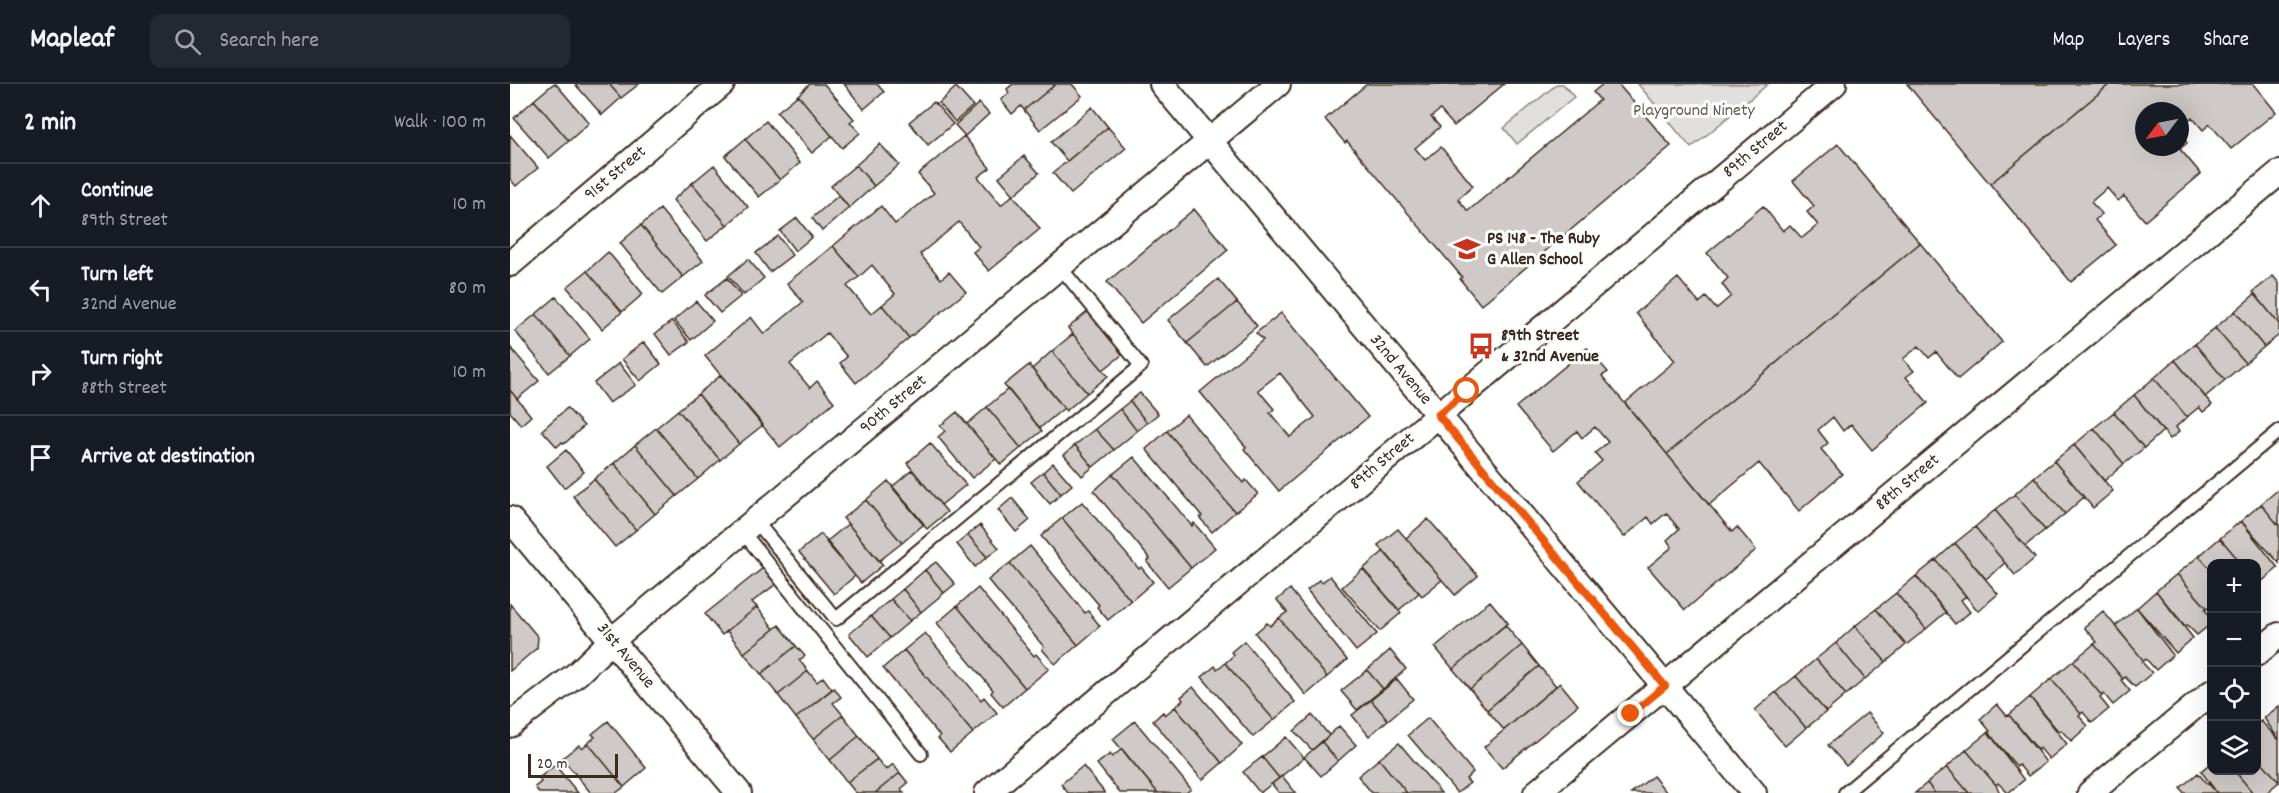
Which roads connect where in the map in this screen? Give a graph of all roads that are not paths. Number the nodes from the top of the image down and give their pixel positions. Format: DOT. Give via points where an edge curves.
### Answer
graph roads {
  1 [pos="722,84"];
  2 [pos="1161,84"];
  3 [pos="1278,84"];
  4 [pos="1834,84"];
  5 [pos="1209,141"];
  6 [pos="2279,173"];
  7 [pos="510,264"];
  8 [pos="1060,267"];
  9 [pos="1438,415"];
  10 [pos="2279,430"];
  11 [pos="510,519"];
  12 [pos="748,526"];
  13 [pos="2279,635"];
  14 [pos="612,640"];
  15 [pos="2261,650"];
  16 [pos="1665,686"];
  17 [pos="2207,695"];
  18 [pos="510,725"];
  19 [pos="921,754"];
  20 [pos="739,793"];
  21 [pos="987,793"];
  22 [pos="1536,793"];
  23 [pos="1754,793"];
  24 [pos="1845,793"];
  25 [pos="2090,793"];
  1 -- 7 [label="street, 91st Street"];
  2 -- 5 [label="street, 32nd Avenue"];
  3 -- 5 [label="street, 90th Street"];
  4 -- 9 [label="street, 89th Street"];
  5 -- 8 [label="street, 90th Street"];
  5 -- 9 [label="street, 32nd Avenue"];
  6 -- 16 [label="street, 88th Street"];
  8 -- 12 [label="street, 90th Street"];
  8 -- 12 [label="lane" via="1141,366 836,619"];
  9 -- 16 [label="street, 32nd Avenue"];
  9 -- 21 [label="street, 89th Street"];
  10 -- 24 [label="lane"];
  11 -- 14 [label="street, 31st Avenue"];
  12 -- 14 [label="street, 90th Street"];
  12 -- 19 [label="lane"];
  13 -- 15 [label="street"];
  14 -- 18 [label="street, 90th Street" via="578,673"];
  14 -- 20 [label="street, 31st Avenue"];
  16 -- 22 [label="street, 88th Street"];
  16 -- 23 [label="street, 32nd Avenue"];
  17 -- 25 [label="street"];
}
